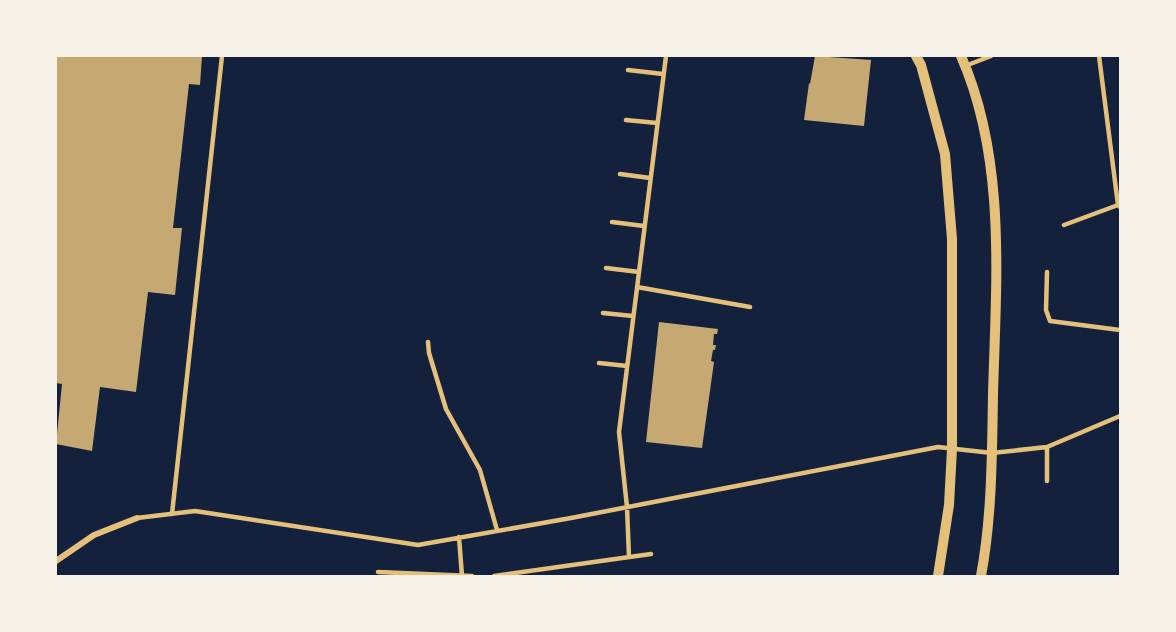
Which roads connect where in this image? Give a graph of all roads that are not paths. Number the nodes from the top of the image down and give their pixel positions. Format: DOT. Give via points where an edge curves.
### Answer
graph roads {
  1 [pos="222,56"];
  2 [pos="666,56"];
  3 [pos="991,56"];
  4 [pos="1099,56"];
  5 [pos="919,60"];
  6 [pos="963,61"];
  7 [pos="628,70"];
  8 [pos="663,74"];
  9 [pos="626,120"];
  10 [pos="657,123"];
  11 [pos="620,174"];
  12 [pos="650,178"];
  13 [pos="1119,206"];
  14 [pos="612,222"];
  15 [pos="1064,225"];
  16 [pos="644,226"];
  17 [pos="606,268"];
  18 [pos="639,272"];
  19 [pos="1047,272"];
  20 [pos="637,287"];
  21 [pos="750,307"];
  22 [pos="603,313"];
  23 [pos="633,316"];
  24 [pos="1120,330"];
  25 [pos="428,342"];
  26 [pos="599,363"];
  27 [pos="627,366"];
  28 [pos="1120,416"];
  29 [pos="1047,447"];
  30 [pos="952,449"];
  31 [pos="992,453"];
  32 [pos="1047,480"];
  33 [pos="627,507"];
  34 [pos="172,514"];
  35 [pos="137,518"];
  36 [pos="497,530"];
  37 [pos="459,537"];
  38 [pos="651,554"];
  39 [pos="629,557"];
  40 [pos="56,561"];
  41 [pos="378,572"];
  42 [pos="462,576"];
  43 [pos="472,576"];
  44 [pos="494,576"];
  45 [pos="938,576"];
  46 [pos="981,576"];
  1 -- 34 [label="lane"];
  2 -- 8 [label="lane"];
  3 -- 6 [label="lane"];
  4 -- 13 [label="lane"];
  5 -- 30 [label="street" via="945,154 952,239"];
  6 -- 31 [label="street" via="981,120 994,191"];
  7 -- 8 [label="lane"];
  8 -- 10 [label="lane"];
  9 -- 10 [label="lane"];
  10 -- 12 [label="lane"];
  11 -- 12 [label="lane"];
  12 -- 16 [label="lane"];
  13 -- 15 [label="lane"];
  14 -- 16 [label="lane"];
  16 -- 18 [label="lane"];
  17 -- 18 [label="lane"];
  18 -- 20 [label="lane"];
  19 -- 24 [label="lane" via="1046,309 1050,321"];
  20 -- 21 [label="lane"];
  20 -- 23 [label="lane"];
  22 -- 23 [label="lane"];
  23 -- 27 [label="lane"];
  25 -- 36 [label="lane" via="446,409 480,470"];
  26 -- 27 [label="lane"];
  27 -- 33 [label="lane" via="619,432"];
  28 -- 29 [label="lane"];
  29 -- 31 [label="lane"];
  29 -- 32 [label="lane"];
  30 -- 31 [label="lane"];
  30 -- 33 [label="lane" via="938,447"];
  30 -- 45 [label="street" via="949,505"];
  31 -- 46 [label="street" via="988,542"];
  33 -- 36 [label="lane"];
  33 -- 39 [label="lane"];
  34 -- 35 [label="lane"];
  34 -- 37 [label="lane" via="195,511 418,545"];
  35 -- 40 [label="street" via="94,535"];
  36 -- 37 [label="lane"];
  37 -- 42 [label="lane"];
  38 -- 39 [label="lane"];
  39 -- 44 [label="lane"];
  41 -- 42 [label="lane"];
  42 -- 43 [label="lane"];
}
